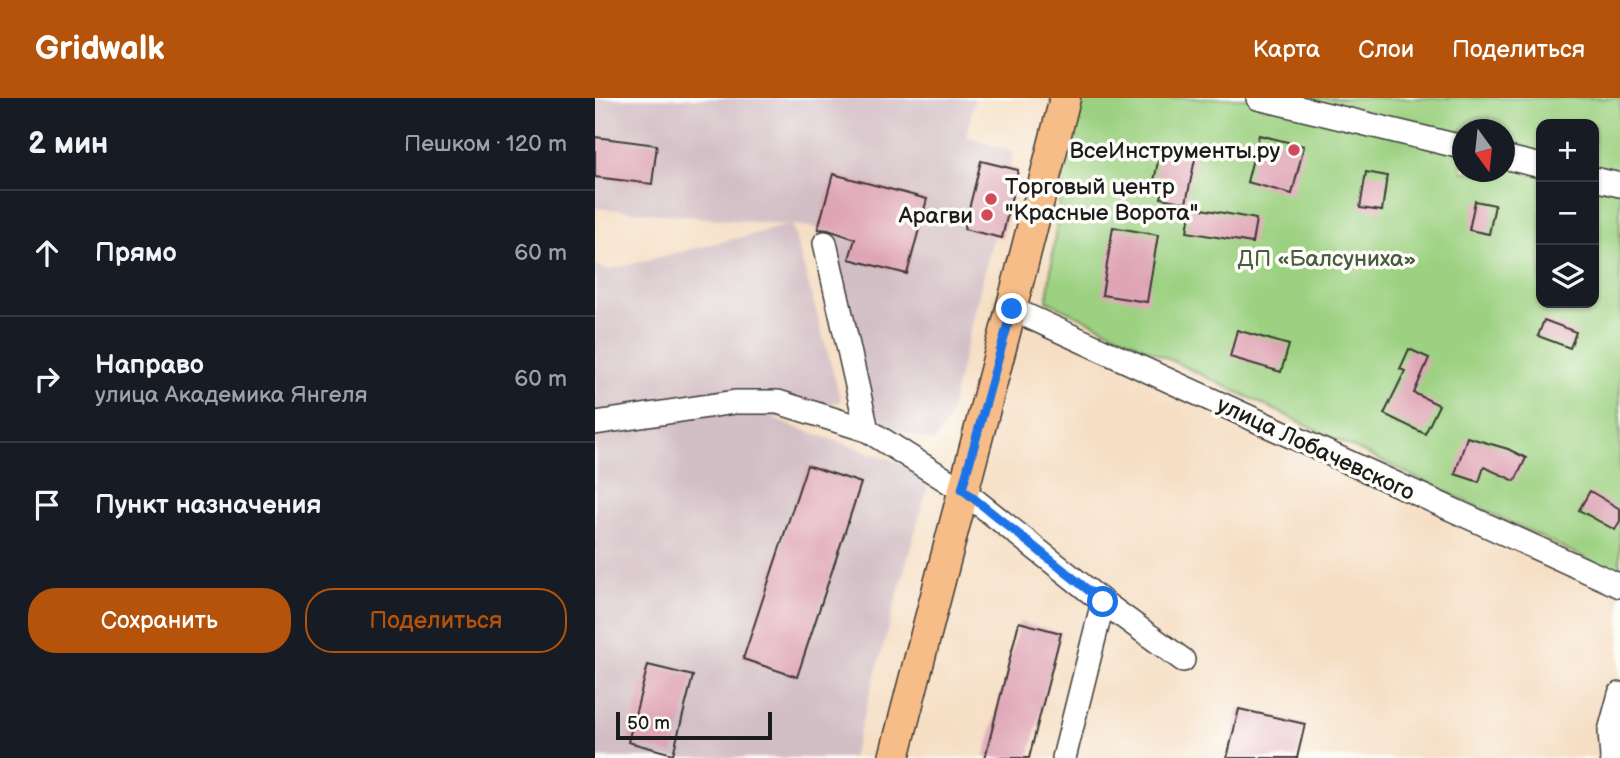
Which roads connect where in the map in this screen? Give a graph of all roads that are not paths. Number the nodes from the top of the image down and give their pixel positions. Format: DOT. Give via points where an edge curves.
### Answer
graph roads {
  1 [pos="1065,98"];
  2 [pos="1258,98"];
  3 [pos="1452,145"];
  4 [pos="1515,160"];
  5 [pos="1536,165"];
  6 [pos="1599,180"];
  7 [pos="1620,185"];
  8 [pos="825,243"];
  9 [pos="1012,309"];
  10 [pos="595,423"];
  11 [pos="867,430"];
  12 [pos="962,489"];
  13 [pos="1620,586"];
  14 [pos="1103,602"];
  15 [pos="1183,660"];
  16 [pos="1620,694"];
  17 [pos="894,758"];
  18 [pos="1064,758"];
  19 [pos="1612,758"];
  1 -- 9 [label="main road"];
  2 -- 3 [label="street"];
  4 -- 5 [label="street"];
  6 -- 7 [label="street"];
  8 -- 11 [label="street"];
  9 -- 12 [label="main road"];
  9 -- 13 [label="street, улица Лобачевского"];
  10 -- 11 [label="street" via="736,402 778,402"];
  11 -- 12 [label="street"];
  12 -- 14 [label="street"];
  12 -- 17 [label="main road"];
  14 -- 15 [label="street"];
  14 -- 18 [label="street"];
  16 -- 19 [label="street" via="1610,731"];
}
